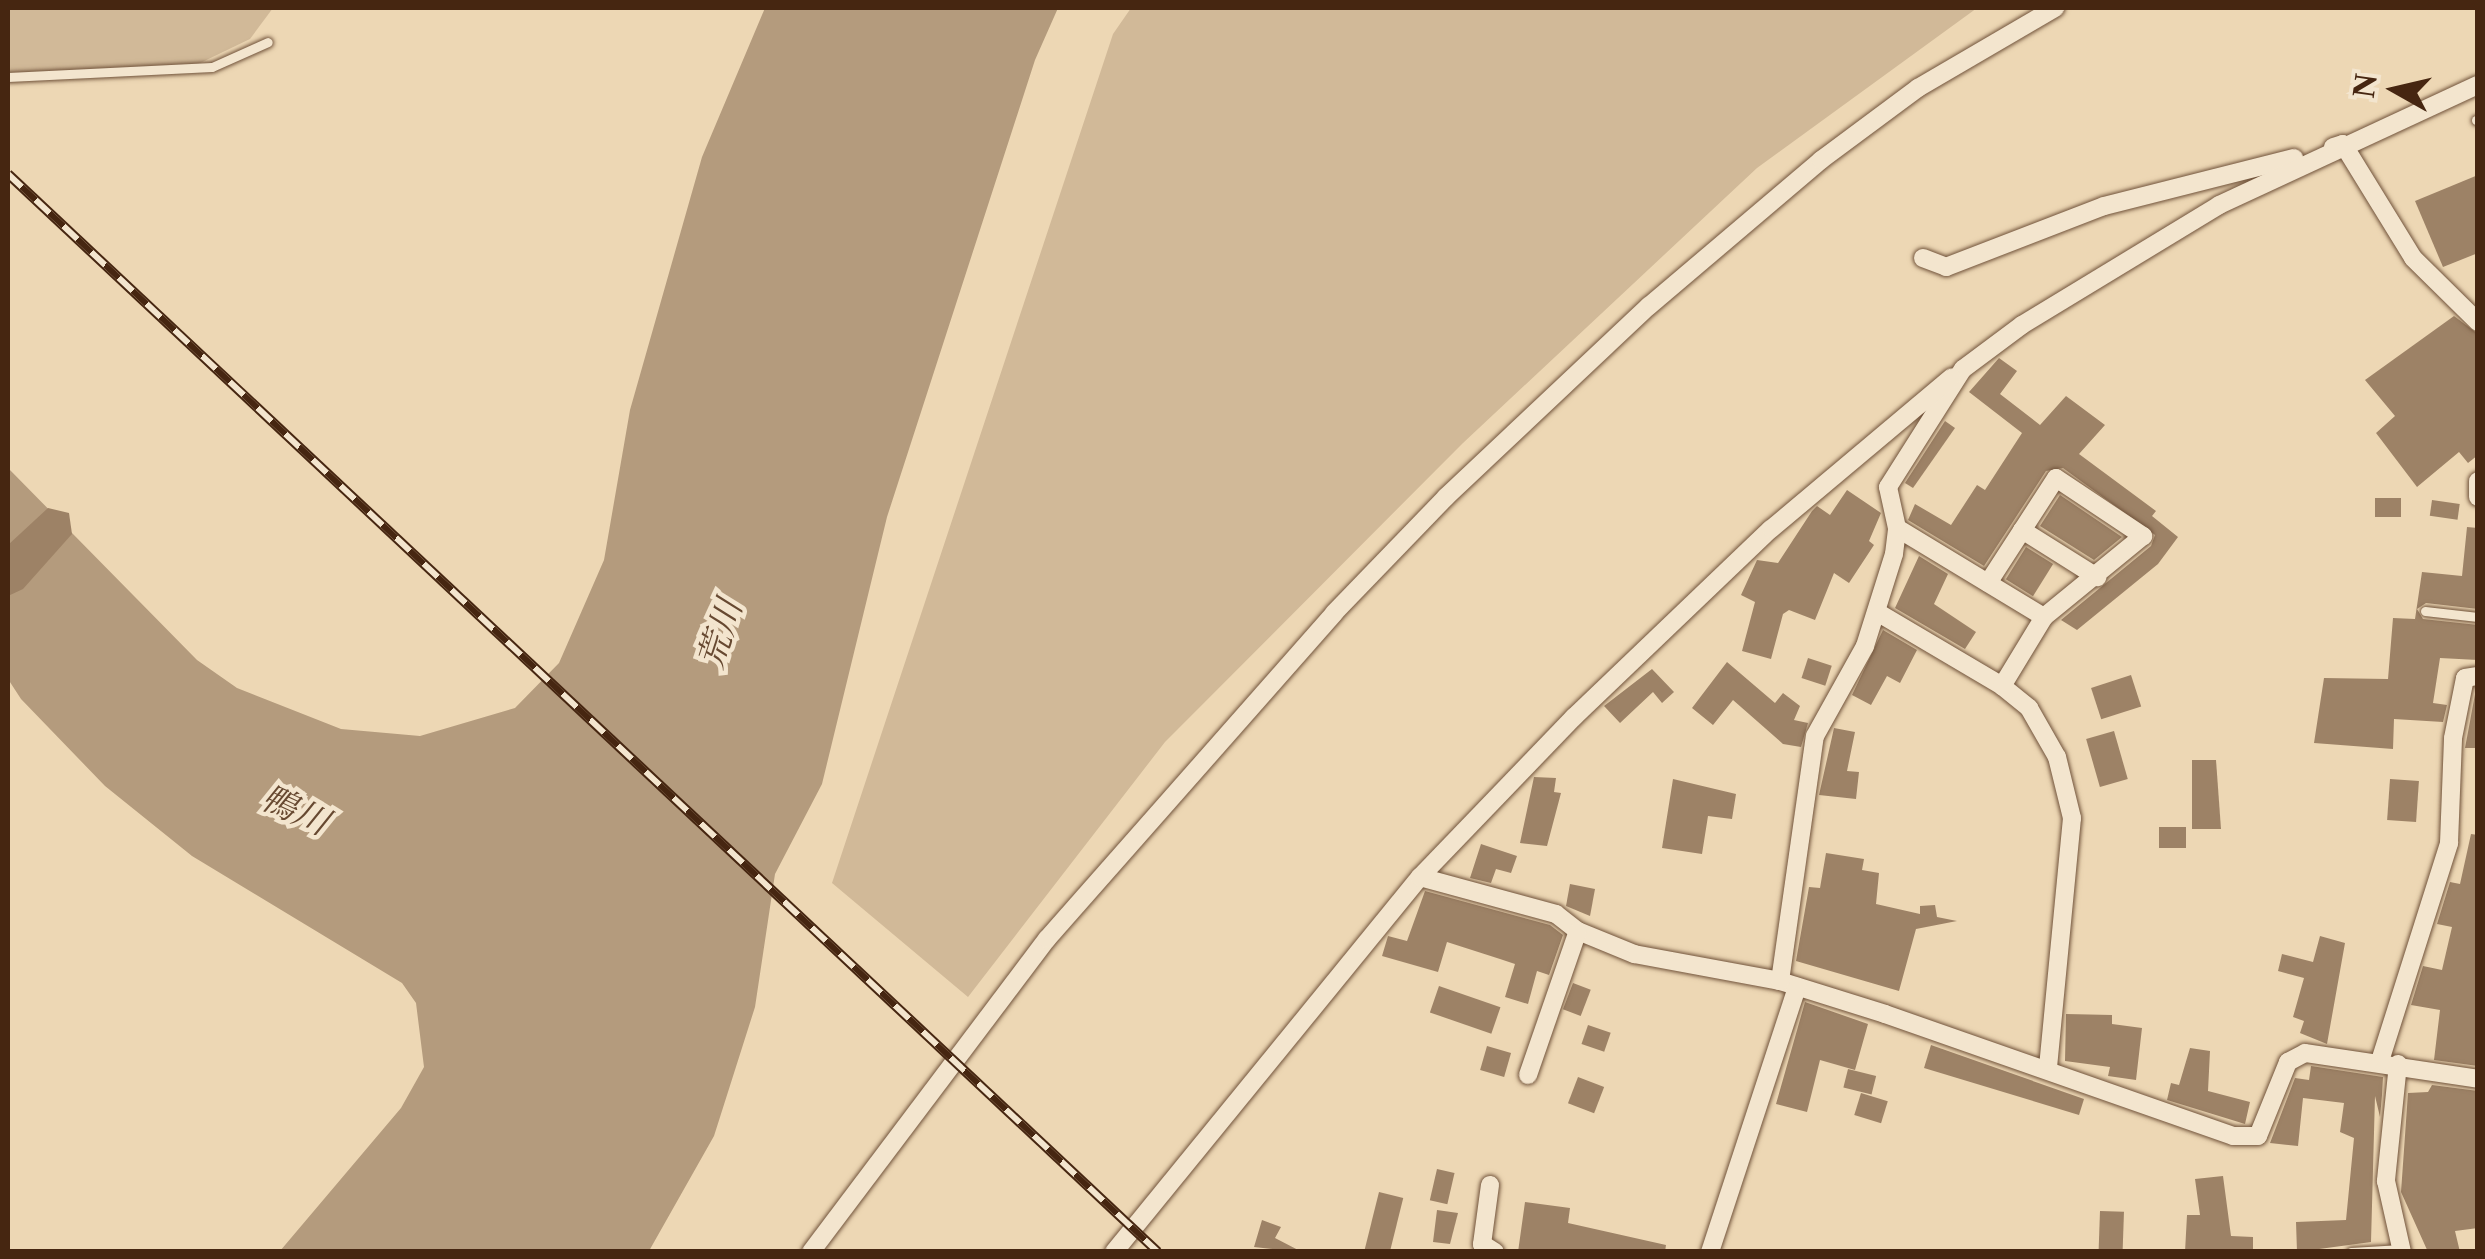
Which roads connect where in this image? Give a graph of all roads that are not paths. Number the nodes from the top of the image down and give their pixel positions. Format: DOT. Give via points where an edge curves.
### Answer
graph roads {
  1 [pos="2055,8"];
  2 [pos="268,42"];
  3 [pos="8,77"];
  4 [pos="2478,85"];
  5 [pos="2343,144"];
  6 [pos="1924,258"];
  7 [pos="2478,322"];
  8 [pos="1963,369"];
  9 [pos="2478,482"];
  10 [pos="2478,498"];
  11 [pos="1897,528"];
  12 [pos="2022,530"];
  13 [pos="2097,577"];
  14 [pos="1988,583"];
  15 [pos="2426,611"];
  16 [pos="1877,612"];
  17 [pos="2044,617"];
  18 [pos="2478,617"];
  19 [pos="2478,676"];
  20 [pos="2002,686"];
  21 [pos="1420,877"];
  22 [pos="1578,932"];
  23 [pos="1789,984"];
  24 [pos="2389,1063"];
  25 [pos="2048,1069"];
  26 [pos="1528,1074"];
  27 [pos="2478,1079"];
  28 [pos="1490,1185"];
  29 [pos="2401,1250"];
  30 [pos="811,1252"];
  31 [pos="1114,1252"];
  32 [pos="1495,1252"];
  33 [pos="1710,1252"];
  34 [pos="2351,1252"];
  1 -- 30 [label="street" via="1918,88 1821,160 1609,342 1446,497 1322,626 1047,939"];
  2 -- 3 [label="lane" via="212,67"];
  4 -- 5 [label="street"];
  5 -- 6 [label="street" via="2104,206 1946,267"];
  5 -- 7 [label="street" via="2413,258"];
  5 -- 8 [label="street" via="2219,205 2022,325"];
  8 -- 11 [label="street" via="1888,487"];
  8 -- 21 [label="street" via="1771,529 1574,717"];
  9 -- 10 [label="street"];
  11 -- 14 [label="street"];
  11 -- 16 [label="street"];
  12 -- 13 [label="street"];
  12 -- 13 [label="street" via="2056,478 2143,536"];
  12 -- 14 [label="street"];
  13 -- 17 [label="street"];
  14 -- 17 [label="street"];
  15 -- 18 [label="lane"];
  16 -- 20 [label="street"];
  16 -- 23 [label="street" via="1816,736"];
  17 -- 20 [label="street"];
  19 -- 24 [label="street" via="2465,678 2452,738 2450,843"];
  20 -- 25 [label="street" via="2029,708 2057,757 2072,818"];
  21 -- 22 [label="street" via="1556,914"];
  21 -- 31 [label="street"];
  22 -- 23 [label="street" via="1634,954"];
  22 -- 26 [label="street"];
  23 -- 25 [label="street"];
  23 -- 33 [label="street"];
  24 -- 25 [label="street" via="2305,1053 2288,1062 2258,1136 2177,1121"];
  24 -- 27 [label="street"];
  24 -- 29 [label="street" via="2386,1181"];
  28 -- 32 [label="street" via="1482,1244"];
  29 -- 34 [label="lane"];
}
